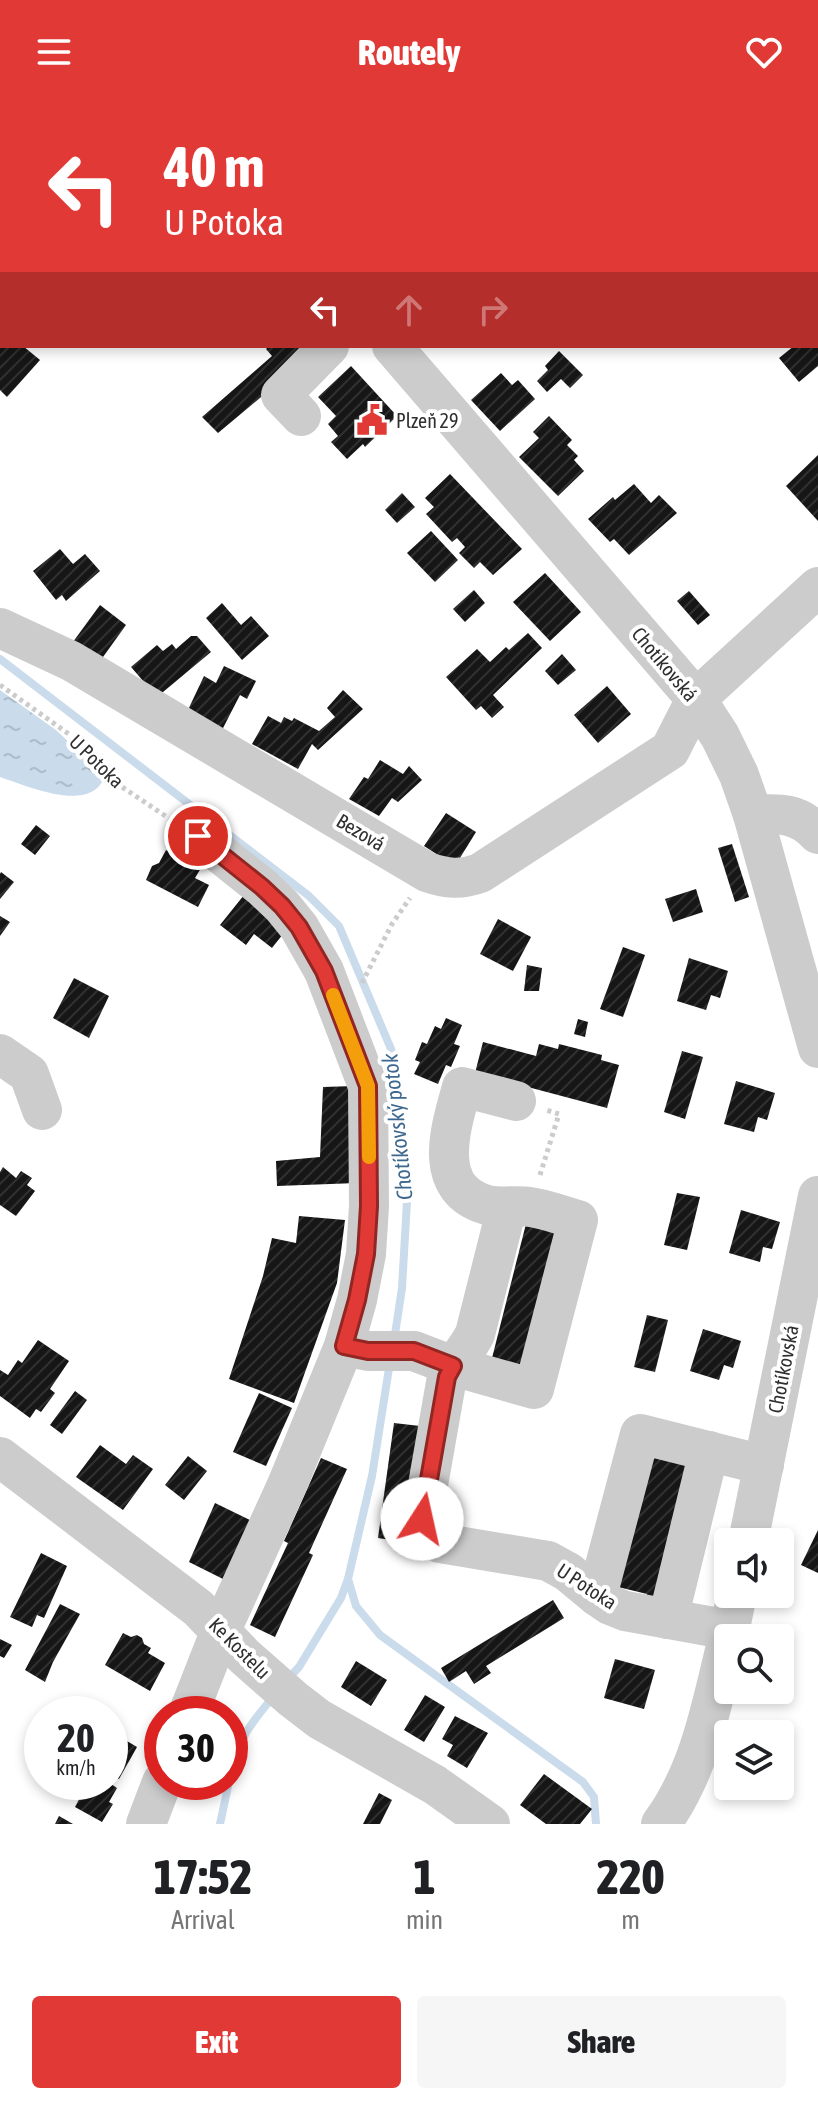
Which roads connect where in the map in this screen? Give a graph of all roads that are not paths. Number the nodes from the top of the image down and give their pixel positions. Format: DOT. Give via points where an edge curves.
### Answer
graph roads {
  1 [pos="327,348"];
  2 [pos="394,348"];
  3 [pos="301,416"];
  4 [pos="818,587"];
  5 [pos="0,628"];
  6 [pos="696,699"];
  7 [pos="753,815"];
  8 [pos="818,834"];
  9 [pos="198,836"];
  10 [pos="818,1048"];
  11 [pos="0,1054"];
  12 [pos="516,1101"];
  13 [pos="42,1110"];
  14 [pos="818,1196"];
  15 [pos="519,1207"];
  16 [pos="356,1349"];
  17 [pos="453,1366"];
  18 [pos="709,1451"];
  19 [pos="0,1457"];
  20 [pos="764,1465"];
  21 [pos="751,1528"];
  22 [pos="597,1596"];
  23 [pos="668,1619"];
  24 [pos="720,1624"];
  25 [pos="221,1630"];
  26 [pos="714,1694"];
  27 [pos="195,1696"];
  28 [pos="155,1800"];
  29 [pos="146,1824"];
  30 [pos="490,1824"];
  31 [pos="661,1824"];
  1 -- 3 [label="street" via="281,395"];
  2 -- 6 [label="street, Chotíkovská"];
  4 -- 6 [label="street"];
  5 -- 6 [label="street, Bezová" via="71,661 427,872 456,879 480,873 670,750"];
  6 -- 7 [label="street, Chotíkovská" via="720,736"];
  7 -- 8 [label="street" via="788,814"];
  7 -- 10 [label="street, Chotíkovská"];
  9 -- 16 [label="street" via="262,887 299,927 324,971 368,1086 369,1206"];
  11 -- 13 [label="street" via="29,1074"];
  12 -- 15 [label="street" via="462,1087 450,1129 449,1166 469,1197"];
  14 -- 20 [label="street, Chotíkovská"];
  15 -- 17 [label="street, U Potoka" via="475,1334"];
  15 -- 17 [label="street" via="578,1220 534,1389"];
  16 -- 17 [label="street" via="414,1351"];
  16 -- 25 [label="street" via="298,1459"];
  17 -- 22 [label="street, U Potoka" via="422,1519 425,1529 440,1543 548,1561"];
  18 -- 20 [label="street"];
  18 -- 22 [label="street" via="640,1434"];
  18 -- 23 [label="street"];
  19 -- 25 [label="street, Ke Kostelu"];
  20 -- 21 [label="street, Chotíkovská"];
  22 -- 23 [label="street, U Potoka" via="625,1611"];
  23 -- 24 [label="street, U Potoka"];
  25 -- 27 [label="street"];
  25 -- 30 [label="street, Ke Kostelu" via="319,1719 435,1785"];
  26 -- 31 [label="street" via="693,1769"];
  28 -- 29 [label="street"];
}
